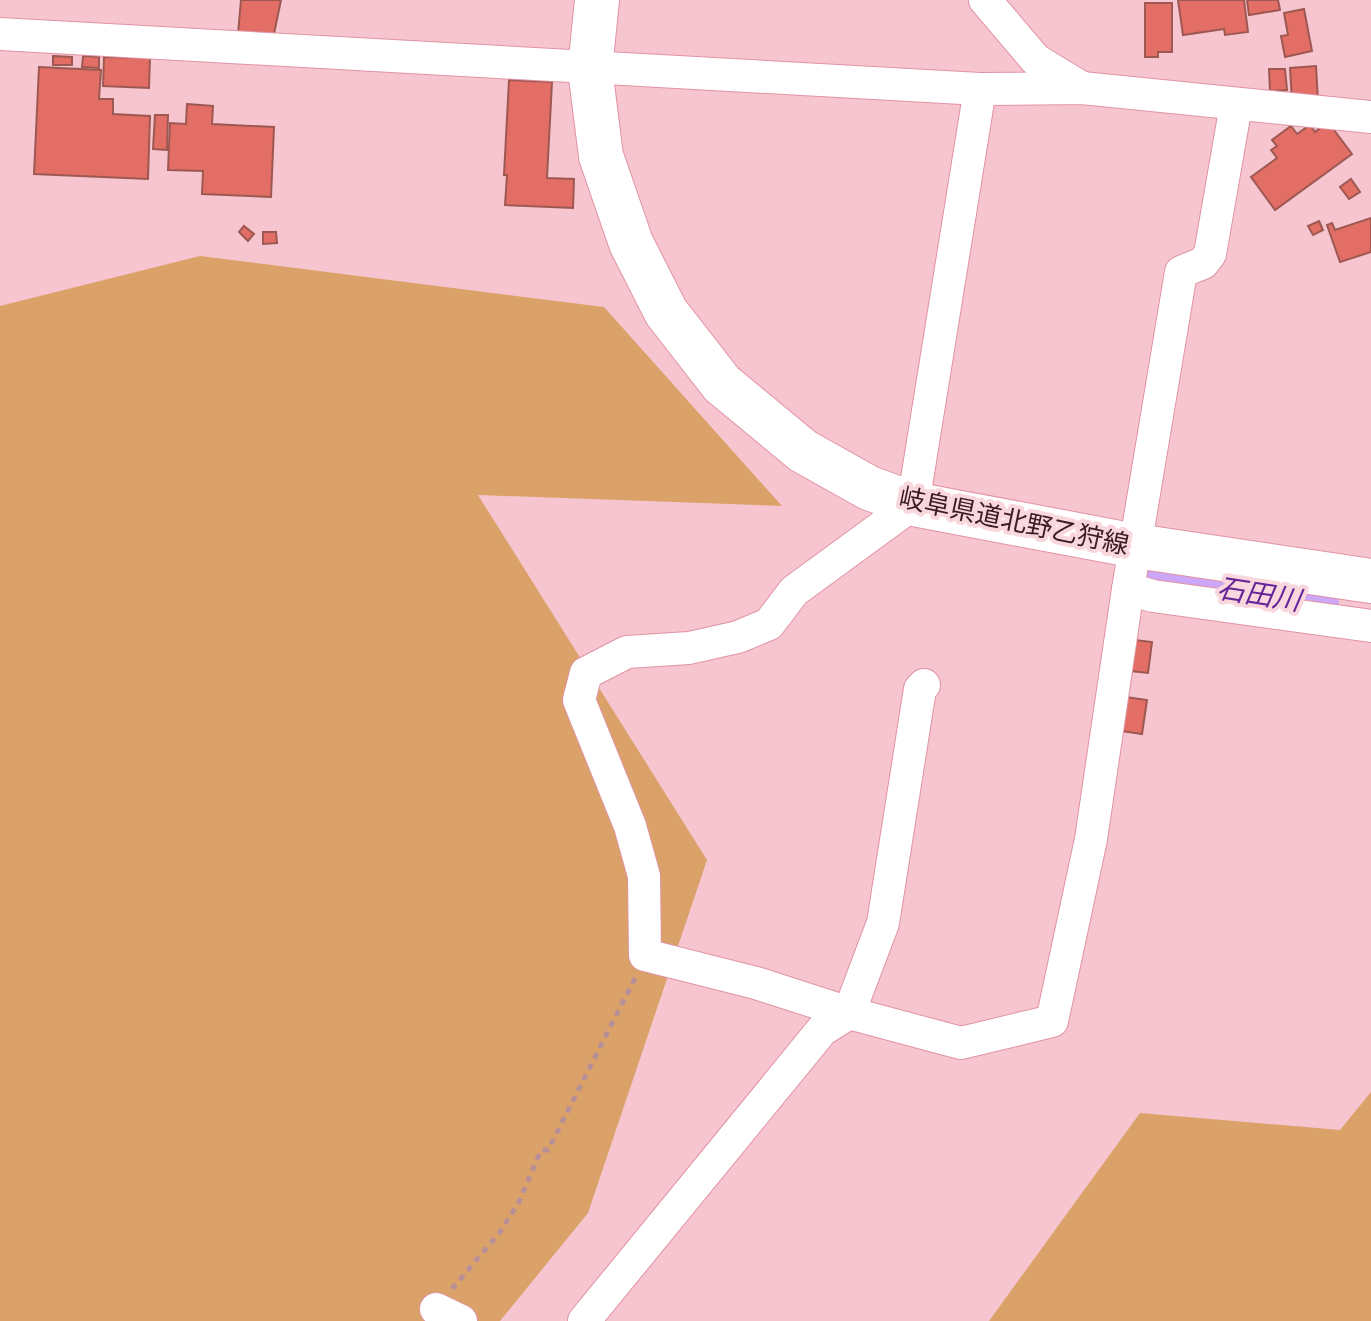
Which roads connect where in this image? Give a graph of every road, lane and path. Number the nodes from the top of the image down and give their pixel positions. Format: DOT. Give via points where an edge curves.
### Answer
graph roads {
  1 [pos="597,0"];
  2 [pos="985,0"];
  3 [pos="0,34"];
  4 [pos="590,69"];
  5 [pos="1082,88"];
  6 [pos="980,89"];
  7 [pos="1236,105"];
  8 [pos="1371,117"];
  9 [pos="913,504"];
  10 [pos="1136,546"];
  11 [pos="1371,581"];
  12 [pos="1128,589"];
  13 [pos="1371,626"];
  14 [pos="924,685"];
  15 [pos="645,955"];
  16 [pos="849,1013"];
  17 [pos="449,1315"];
  18 [pos="584,1321"];
  1 -- 4 [label="main road, 岐阜県道北野乙狩線"];
  2 -- 5 [label="street" via="1036,60"];
  3 -- 4 [label="street"];
  4 -- 6 [label="street"];
  4 -- 9 [label="main road, 岐阜県道北野乙狩線" via="601,156 631,243 666,312 722,384 803,451 869,488"];
  5 -- 6 [label="street"];
  5 -- 7 [label="street"];
  6 -- 9 [label="street"];
  7 -- 8 [label="street"];
  7 -- 10 [label="street" via="1210,254 1181,272"];
  9 -- 10 [label="main road, 岐阜県道北野乙狩線"];
  9 -- 15 [label="street" via="794,591 769,624 689,648 627,652 586,673 579,700 630,826 644,876"];
  10 -- 11 [label="main road, 岐阜県道北野乙狩線"];
  10 -- 12 [label="street"];
  12 -- 13 [label="street"];
  12 -- 16 [label="street" via="1091,839 1052,1021 961,1043"];
  14 -- 16 [label="street" via="883,923"];
  15 -- 16 [label="street"];
  15 -- 17 [label="path" via="548,1150 541,1150 519,1202"];
  16 -- 18 [label="street" via="822,1030"];
}
